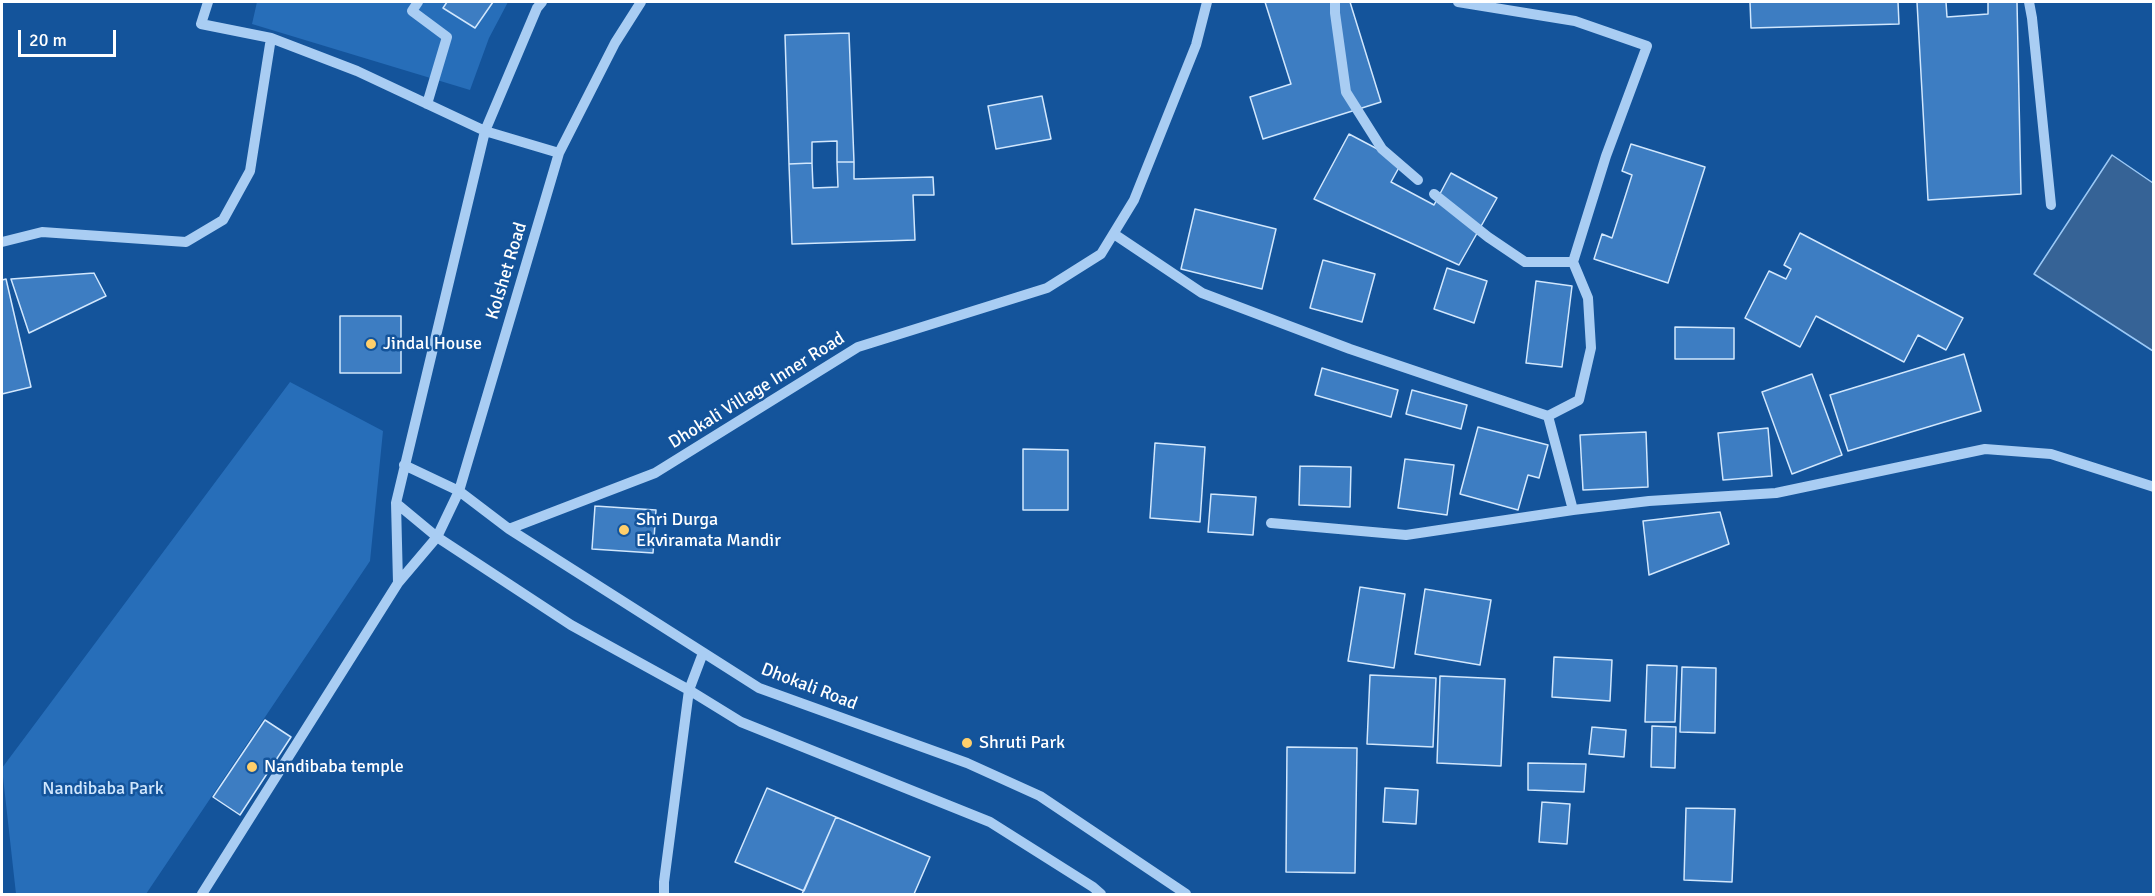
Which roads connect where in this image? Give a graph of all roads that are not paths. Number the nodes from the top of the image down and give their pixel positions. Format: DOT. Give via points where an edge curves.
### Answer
graph roads {
  1 [pos="208,2"];
  2 [pos="418,2"];
  3 [pos="542,2"];
  4 [pos="641,2"];
  5 [pos="1207,2"];
  6 [pos="1335,2"];
  7 [pos="1458,2"];
  8 [pos="2029,2"];
  9 [pos="271,38"];
  10 [pos="427,104"];
  11 [pos="485,131"];
  12 [pos="559,153"];
  13 [pos="1418,180"];
  14 [pos="1434,194"];
  15 [pos="2051,205"];
  16 [pos="1114,234"];
  17 [pos="2,242"];
  18 [pos="1573,262"];
  19 [pos="1548,416"];
  20 [pos="404,465"];
  21 [pos="2154,487"];
  22 [pos="459,491"];
  23 [pos="396,503"];
  24 [pos="1573,510"];
  25 [pos="1271,524"];
  26 [pos="508,529"];
  27 [pos="437,537"];
  28 [pos="398,584"];
  29 [pos="703,653"];
  30 [pos="689,690"];
  31 [pos="202,894"];
  32 [pos="664,894"];
  33 [pos="1101,894"];
  34 [pos="1186,894"];
  1 -- 9 [label="street" via="201,24"];
  2 -- 10 [label="street" via="412,11 447,37"];
  3 -- 11 [label="street"];
  4 -- 12 [label="street, Kolshet Road"];
  5 -- 16 [label="street, Dhokali Village Inner Road" via="1196,45 1158,141 1134,200"];
  6 -- 13 [label="street" via="1346,92 1382,149"];
  7 -- 18 [label="street" via="1575,21 1647,46 1606,156"];
  8 -- 15 [label="street"];
  9 -- 10 [label="street" via="357,71"];
  9 -- 17 [label="street" via="250,171 223,220 186,242 42,232"];
  10 -- 11 [label="street"];
  11 -- 12 [label="street"];
  11 -- 20 [label="street"];
  12 -- 22 [label="street, Kolshet Road"];
  14 -- 18 [label="street" via="1525,262"];
  16 -- 19 [label="street" via="1202,293 1350,349"];
  16 -- 26 [label="street, Dhokali Village Inner Road" via="1101,254 1047,288 858,347 655,473"];
  18 -- 19 [label="street" via="1588,298 1591,348 1579,400"];
  19 -- 24 [label="street"];
  20 -- 22 [label="street, Dhokali Road"];
  20 -- 23 [label="street"];
  21 -- 24 [label="street" via="2051,454 1985,449 1776,493"];
  22 -- 26 [label="street, Dhokali Road"];
  22 -- 27 [label="street, Kolshet Road"];
  23 -- 27 [label="street"];
  23 -- 28 [label="street"];
  24 -- 25 [label="street" via="1406,535"];
  26 -- 29 [label="street, Dhokali Road"];
  27 -- 28 [label="street, Kolshet Road"];
  27 -- 30 [label="street" via="571,624"];
  28 -- 31 [label="street, Kolshet Road"];
  29 -- 30 [label="street"];
  29 -- 34 [label="street, Dhokali Road" via="759,688 968,763 1040,796"];
  30 -- 32 [label="street"];
  30 -- 33 [label="street" via="741,722 990,822"];
}
